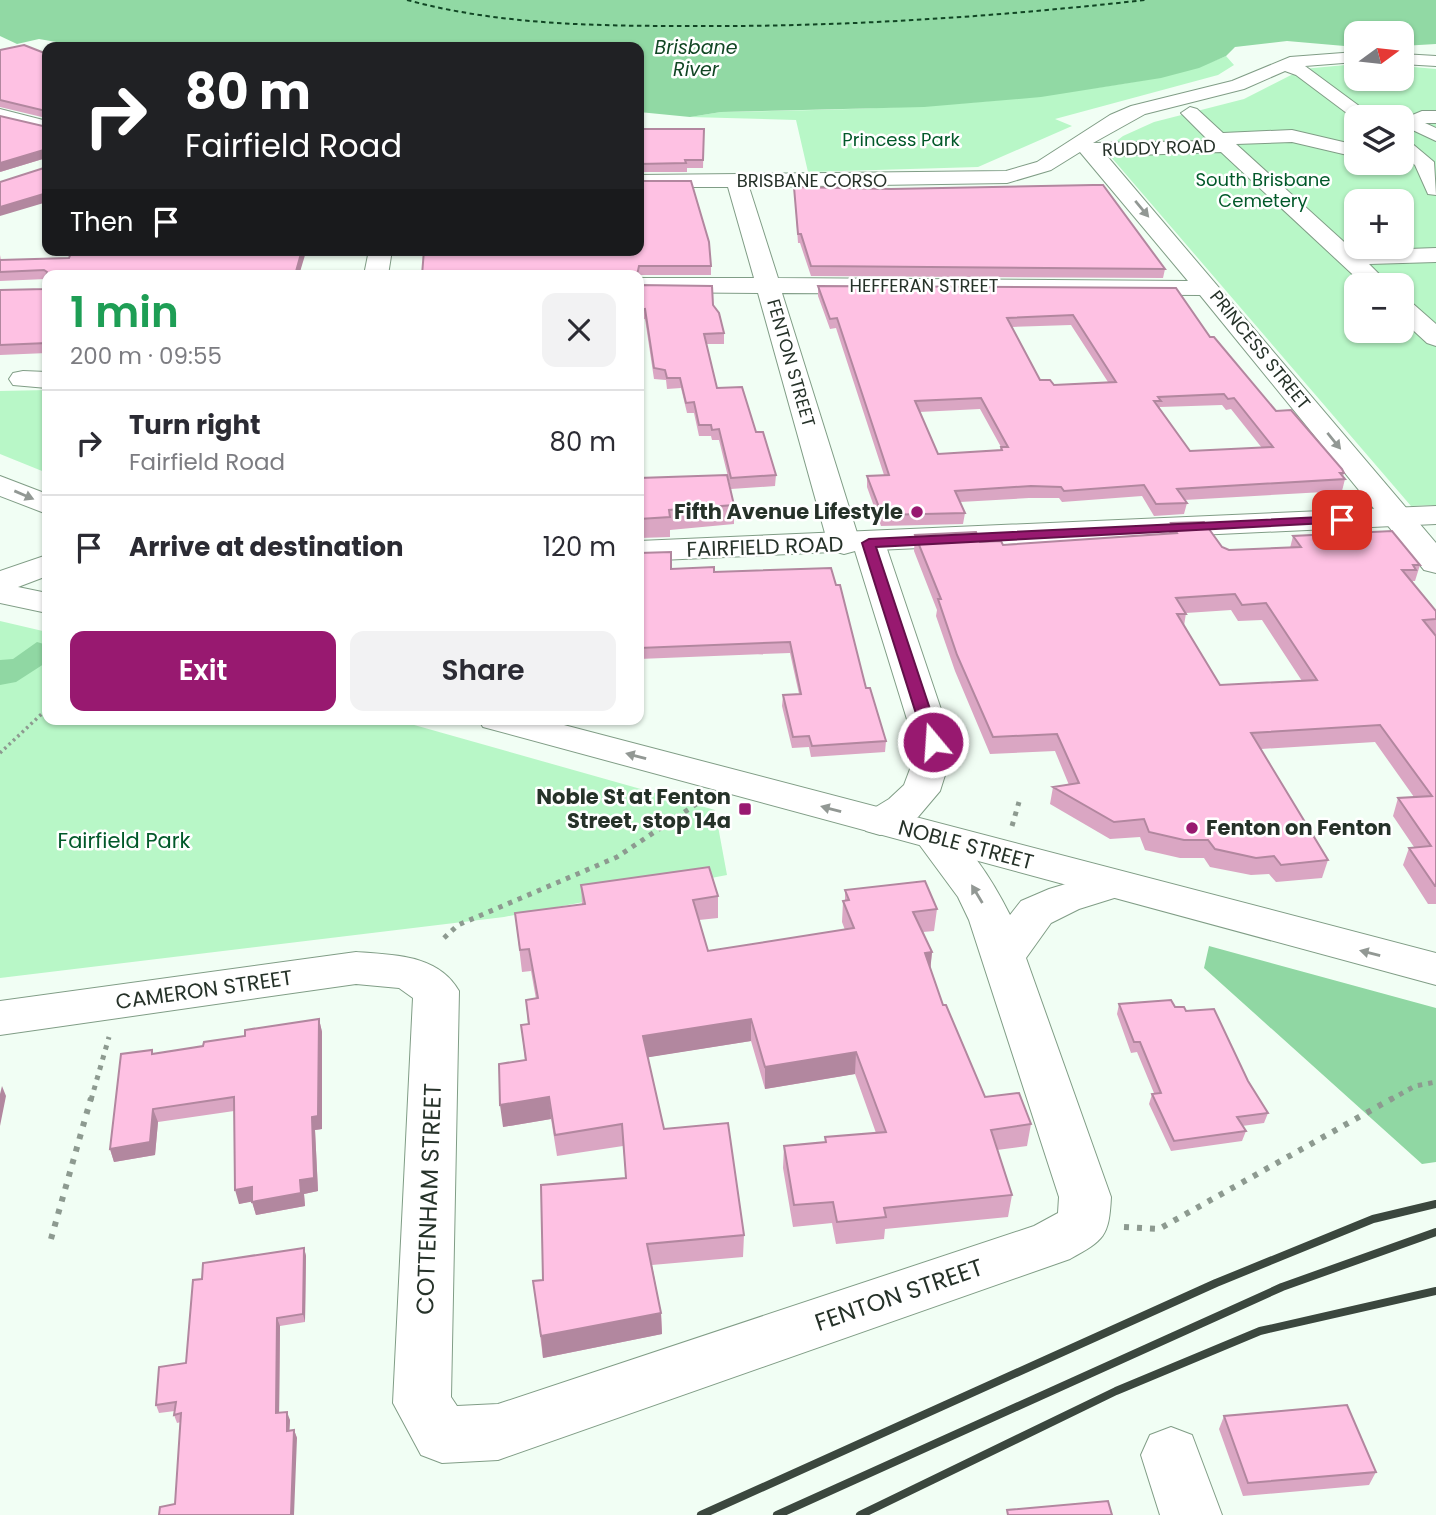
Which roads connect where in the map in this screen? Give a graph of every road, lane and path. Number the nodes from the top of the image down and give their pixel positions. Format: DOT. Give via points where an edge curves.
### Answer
graph roads {
  1 [pos="1344,58"];
  2 [pos="1414,60"];
  3 [pos="1436,61"];
  4 [pos="1283,64"];
  5 [pos="1348,105"];
  6 [pos="1190,113"];
  7 [pos="0,115"];
  8 [pos="1436,117"];
  9 [pos="42,126"];
  10 [pos="1436,135"];
  11 [pos="1223,142"];
  12 [pos="1085,146"];
  13 [pos="1344,149"];
  14 [pos="1414,153"];
  15 [pos="1414,167"];
  16 [pos="1425,170"];
  17 [pos="1047,174"];
  18 [pos="644,181"];
  19 [pos="737,181"];
  20 [pos="1121,184"];
  21 [pos="1436,190"];
  22 [pos="1344,253"];
  23 [pos="1436,255"];
  24 [pos="1414,256"];
  25 [pos="1350,259"];
  26 [pos="1365,273"];
  27 [pos="644,285"];
  28 [pos="768,285"];
  29 [pos="1210,288"];
  30 [pos="1414,318"];
  31 [pos="1436,338"];
  32 [pos="0,485"];
  33 [pos="42,503"];
  34 [pos="1436,515"];
  35 [pos="1398,517"];
  36 [pos="856,543"];
  37 [pos="644,551"];
  38 [pos="1436,563"];
  39 [pos="42,567"];
  40 [pos="0,582"];
  41 [pos="42,714"];
  42 [pos="518,725"];
  43 [pos="0,753"];
  44 [pos="699,802"];
  45 [pos="1019,802"];
  46 [pos="880,822"];
  47 [pos="1009,833"];
  48 [pos="933,836"];
  49 [pos="1112,884"];
  50 [pos="444,938"];
  51 [pos="1004,956"];
  52 [pos="1436,969"];
  53 [pos="409,973"];
  54 [pos="0,1018"];
  55 [pos="109,1036"];
  56 [pos="1436,1082"];
  57 [pos="1112,1227"];
  58 [pos="51,1239"];
  59 [pos="442,1435"];
  60 [pos="1171,1455"];
  61 [pos="1191,1515"];
  1 -- 4 [label="street"];
  2 -- 3 [label="street"];
  4 -- 5 [label="street" via="1302,71"];
  4 -- 12 [label="street" via="1238,85 1138,110"];
  6 -- 11 [label="street"];
  7 -- 9 [label="street"];
  8 -- 10 [label="street" via="1410,123"];
  11 -- 12 [label="street, RUDDY ROAD"];
  11 -- 13 [label="street, RUDDY ROAD" via="1292,136"];
  11 -- 22 [label="street"];
  12 -- 17 [label="street"];
  12 -- 20 [label="street, PRINCESS STREET"];
  14 -- 16 [label="street"];
  15 -- 16 [label="street"];
  16 -- 21 [label="street"];
  17 -- 19 [label="street, BRISBANE CORSO"];
  17 -- 20 [label="street" via="1091,174"];
  18 -- 19 [label="street, BRISBANE CORSO"];
  19 -- 28 [label="street, FENTON STREET"];
  20 -- 29 [label="street, PRINCESS STREET, one-way"];
  23 -- 24 [label="street"];
  25 -- 26 [label="street"];
  27 -- 28 [label="street, HEFFERAN STREET"];
  28 -- 29 [label="street, HEFFERAN STREET"];
  28 -- 36 [label="street, FENTON STREET"];
  29 -- 35 [label="street, PRINCESS STREET, one-way"];
  30 -- 31 [label="street"];
  32 -- 33 [label="street, one-way"];
  34 -- 35 [label="street, FAIRFIELD ROAD"];
  35 -- 36 [label="street, FAIRFIELD ROAD"];
  35 -- 38 [label="street, PRINCESS STREET"];
  36 -- 37 [label="street, FAIRFIELD ROAD"];
  36 -- 46 [label="street, FENTON STREET" via="933,742 933,764 926,784 907,807"];
  39 -- 40 [label="street"];
  41 -- 43 [label="path"];
  46 -- 42 [label="street, NOBLE STREET, one-way"];
  44 -- 50 [label="path" via="617,857 458,925"];
  45 -- 47 [label="path"];
  46 -- 48 [label="street, NOBLE STREET"];
  48 -- 49 [label="street, NOBLE STREET"];
  51 -- 48 [label="street, FENTON STREET, one-way" via="977,891"];
  49 -- 51 [label="street" via="1036,912"];
  52 -- 49 [label="street, NOBLE STREET, one-way"];
  51 -- 59 [label="street, FENTON STREET" via="1085,1197 1083,1226 1051,1243 498,1432"];
  53 -- 54 [label="street, CAMERON STREET" via="356,968"];
  53 -- 59 [label="street, COTTENHAM STREET" via="436,991 422,1403"];
  55 -- 58 [label="path"];
  56 -- 57 [label="path" via="1415,1086 1159,1229"];
  60 -- 61 [label="street"];
}
